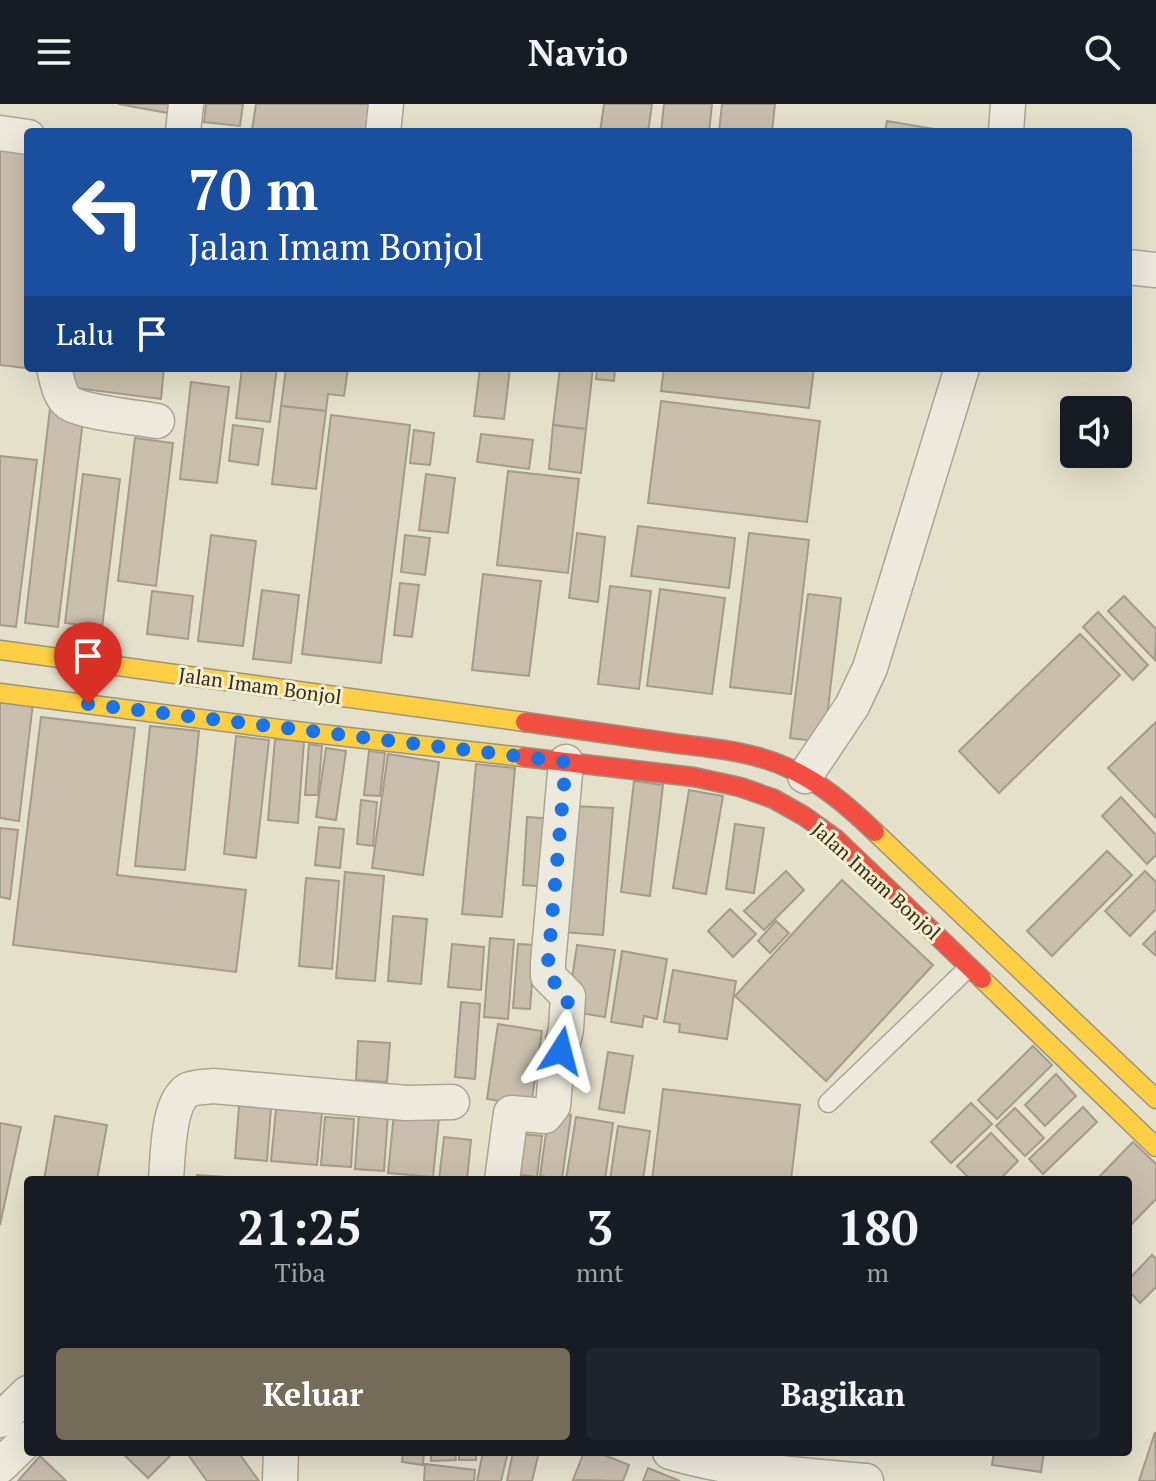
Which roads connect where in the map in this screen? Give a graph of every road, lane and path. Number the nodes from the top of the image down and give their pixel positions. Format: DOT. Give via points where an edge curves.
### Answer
graph roads {
  1 [pos="186,104"];
  2 [pos="386,104"];
  3 [pos="1008,104"];
  4 [pos="183,128"];
  5 [pos="383,128"];
  6 [pos="1006,128"];
  7 [pos="0,133"];
  8 [pos="24,136"];
  9 [pos="1132,267"];
  10 [pos="1156,270"];
  11 [pos="55,372"];
  12 [pos="961,372"];
  13 [pos="157,421"];
  14 [pos="0,650"];
  15 [pos="0,693"];
  16 [pos="296,711"];
  17 [pos="566,762"];
  18 [pos="805,776"];
  19 [pos="969,967"];
  20 [pos="1156,1099"];
  21 [pos="452,1102"];
  22 [pos="828,1103"];
  23 [pos="1156,1147"];
  24 [pos="166,1176"];
  25 [pos="503,1176"];
  26 [pos="24,1397"];
  27 [pos="0,1420"];
  28 [pos="24,1443"];
  29 [pos="281,1456"];
  30 [pos="682,1456"];
  31 [pos="0,1466"];
  32 [pos="280,1481"];
  33 [pos="866,1481"];
  1 -- 4 [label="street"];
  2 -- 5 [label="street"];
  3 -- 6 [label="street"];
  7 -- 8 [label="street"];
  9 -- 10 [label="street"];
  11 -- 13 [label="street" via="67,402"];
  12 -- 18 [label="street" via="870,668 852,706"];
  14 -- 16 [label="main road, Jalan Imam Bonjol"];
  15 -- 16 [label="main road, Jalan Imam Bonjol"];
  16 -- 17 [label="main road, Jalan Imam Bonjol"];
  16 -- 18 [label="main road, Jalan Imam Bonjol" via="703,747 772,762"];
  17 -- 19 [label="main road, Jalan Imam Bonjol" via="694,777 781,802 836,839"];
  17 -- 25 [label="street" via="548,976 568,996 566,1029 553,1106 545,1116 511,1113"];
  18 -- 20 [label="main road, Jalan Imam Bonjol" via="853,811"];
  19 -- 22 [label="lane"];
  19 -- 23 [label="main road, Jalan Imam Bonjol"];
  21 -- 24 [label="street" via="406,1103 213,1086 189,1090 176,1104"];
  26 -- 27 [label="street"];
  28 -- 31 [label="street"];
  29 -- 32 [label="street"];
  30 -- 33 [label="street" via="766,1473"];
}
